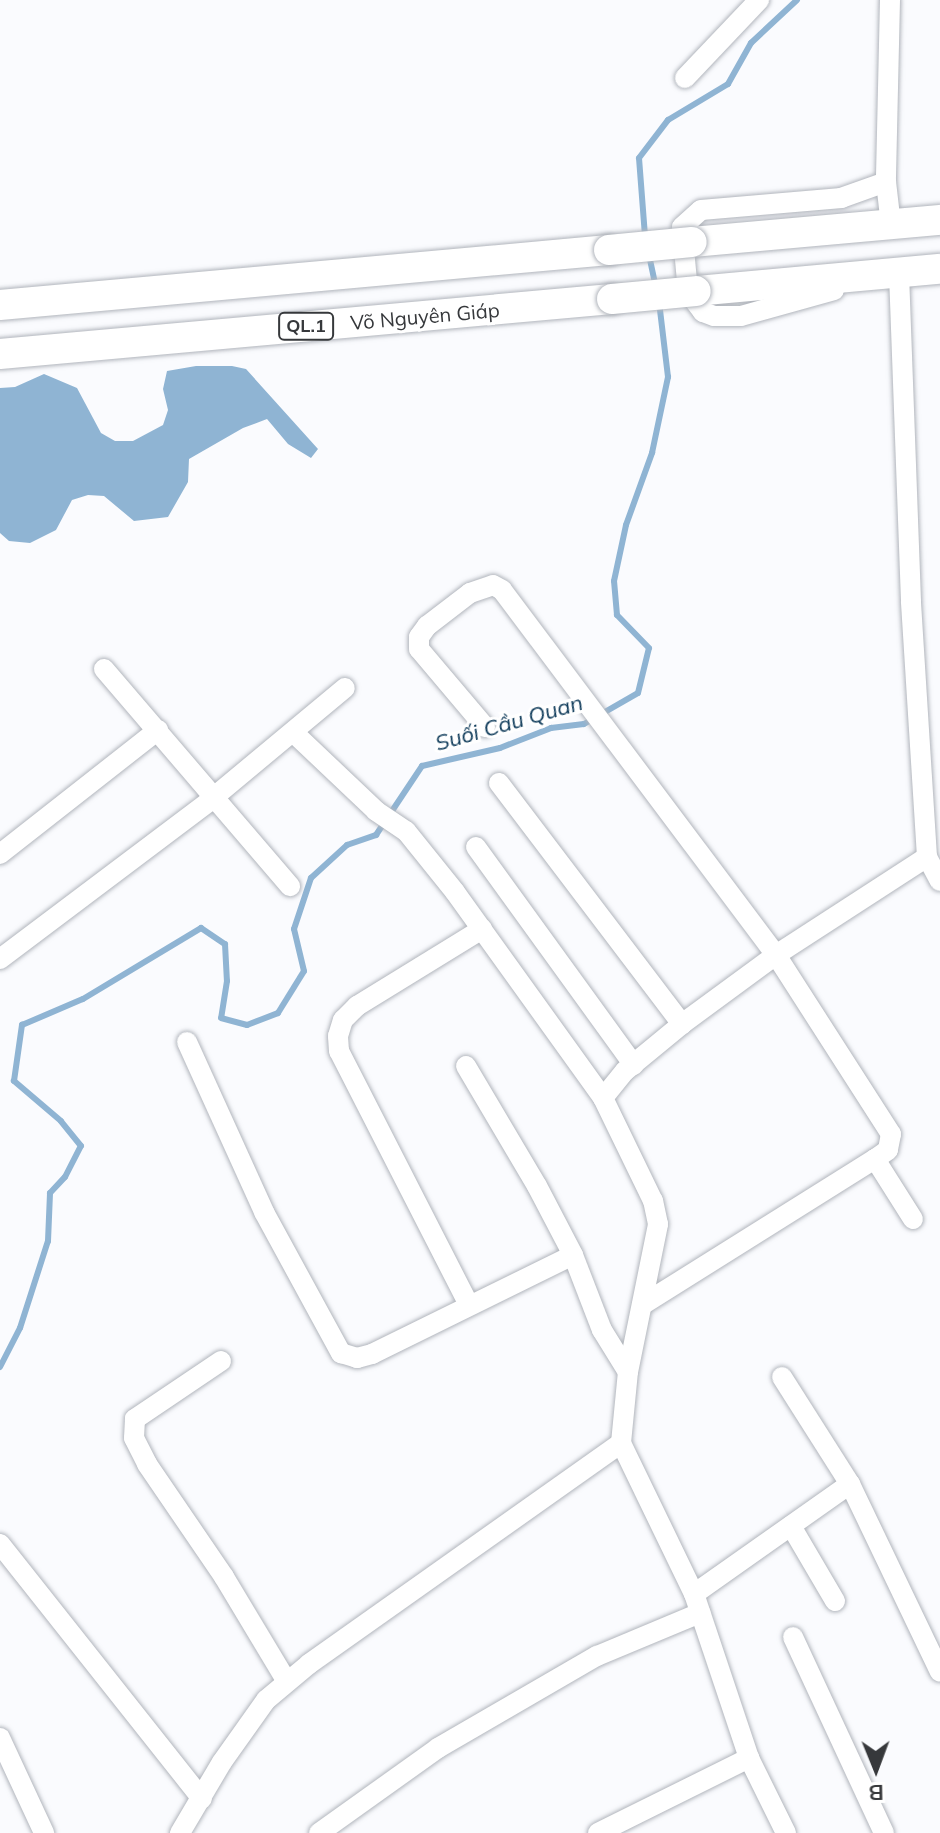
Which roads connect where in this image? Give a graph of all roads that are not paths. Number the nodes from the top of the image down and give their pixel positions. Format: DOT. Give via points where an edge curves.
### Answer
graph roads {
  1 [pos="759,0"];
  2 [pos="890,0"];
  3 [pos="685,78"];
  4 [pos="886,182"];
  5 [pos="940,220"];
  6 [pos="891,225"];
  7 [pos="940,269"];
  8 [pos="900,278"];
  9 [pos="0,305"];
  10 [pos="0,354"];
  11 [pos="104,669"];
  12 [pos="345,688"];
  13 [pos="485,727"];
  14 [pos="158,730"];
  15 [pos="295,734"];
  16 [pos="499,783"];
  17 [pos="215,796"];
  18 [pos="476,847"];
  19 [pos="0,854"];
  20 [pos="927,857"];
  21 [pos="940,881"];
  22 [pos="290,886"];
  23 [pos="482,929"];
  24 [pos="776,955"];
  25 [pos="0,959"];
  26 [pos="682,1024"];
  27 [pos="187,1042"];
  28 [pos="634,1065"];
  29 [pos="466,1066"];
  30 [pos="603,1098"];
  31 [pos="875,1159"];
  32 [pos="913,1219"];
  33 [pos="573,1255"];
  34 [pos="469,1305"];
  35 [pos="642,1305"];
  36 [pos="221,1361"];
  37 [pos="628,1372"];
  38 [pos="782,1377"];
  39 [pos="621,1443"];
  40 [pos="850,1484"];
  41 [pos="791,1526"];
  42 [pos="0,1544"];
  43 [pos="835,1601"];
  44 [pos="697,1603"];
  45 [pos="793,1637"];
  46 [pos="940,1672"];
  47 [pos="287,1682"];
  48 [pos="0,1738"];
  49 [pos="749,1758"];
  50 [pos="202,1799"];
  51 [pos="44,1833"];
  52 [pos="180,1833"];
  53 [pos="319,1833"];
  54 [pos="598,1833"];
  55 [pos="786,1833"];
  56 [pos="884,1833"];
  1 -- 3 [label="street"];
  2 -- 4 [label="street"];
  4 -- 6 [label="street"];
  4 -- 8 [label="street" via="841,198 701,210 682,227 688,292 697,309 730,318 827,291"];
  5 -- 6 [label="highway"];
  6 -- 9 [label="highway, bridge"];
  7 -- 8 [label="highway, QL.1"];
  8 -- 10 [label="highway, Võ Nguyên Giáp / QL.1, bridge" via="696,291"];
  8 -- 20 [label="street" via="911,601"];
  11 -- 14 [label="street"];
  12 -- 15 [label="street"];
  13 -- 24 [label="street" via="419,649 419,637 470,593 493,585 502,590"];
  14 -- 17 [label="street"];
  14 -- 19 [label="street"];
  15 -- 17 [label="street"];
  15 -- 23 [label="street" via="376,811 406,831"];
  16 -- 26 [label="street"];
  17 -- 22 [label="street"];
  17 -- 25 [label="street"];
  18 -- 28 [label="street"];
  20 -- 21 [label="street"];
  20 -- 24 [label="street"];
  23 -- 30 [label="street"];
  23 -- 34 [label="street" via="357,1006 343,1020 338,1036 339,1051"];
  24 -- 26 [label="street"];
  24 -- 31 [label="street" via="891,1134 888,1150"];
  26 -- 28 [label="street"];
  27 -- 34 [label="street" via="264,1212 341,1353 357,1358 372,1354"];
  28 -- 30 [label="street"];
  29 -- 33 [label="street"];
  30 -- 35 [label="street" via="653,1201 658,1224"];
  31 -- 32 [label="street"];
  31 -- 35 [label="street"];
  33 -- 34 [label="street"];
  33 -- 37 [label="street" via="602,1330"];
  35 -- 37 [label="street"];
  36 -- 47 [label="street" via="135,1419 134,1438"];
  37 -- 39 [label="street"];
  38 -- 40 [label="street"];
  39 -- 44 [label="street"];
  39 -- 47 [label="street"];
  40 -- 41 [label="street"];
  40 -- 46 [label="street"];
  41 -- 43 [label="street"];
  41 -- 44 [label="street"];
  42 -- 50 [label="street"];
  44 -- 49 [label="street"];
  44 -- 53 [label="street" via="438,1748"];
  45 -- 56 [label="street"];
  47 -- 50 [label="street" via="266,1700"];
  48 -- 51 [label="street"];
  49 -- 54 [label="street"];
  49 -- 55 [label="street"];
  50 -- 52 [label="street"];
}
